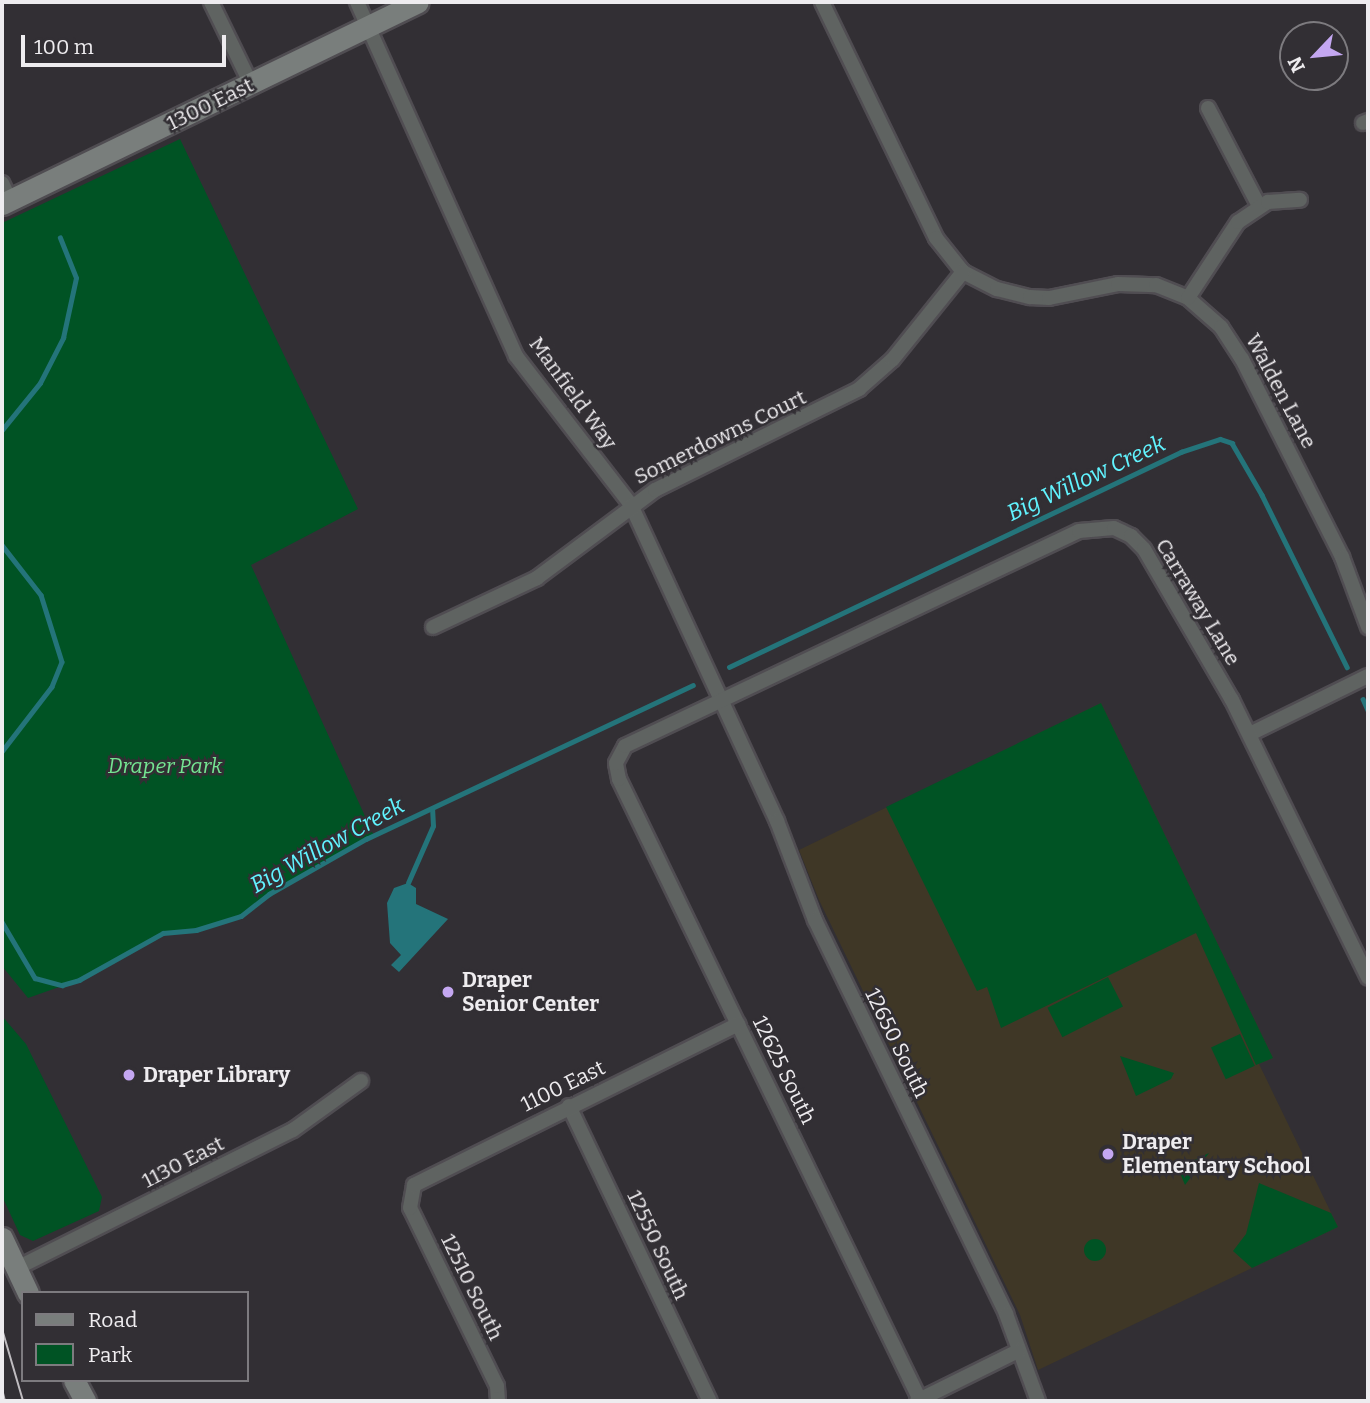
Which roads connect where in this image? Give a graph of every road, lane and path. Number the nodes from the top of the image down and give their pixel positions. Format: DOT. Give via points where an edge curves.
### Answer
graph roads {
  1 [pos="211,2"];
  2 [pos="357,2"];
  3 [pos="418,2"];
  4 [pos="822,2"];
  5 [pos="367,26"];
  6 [pos="251,84"];
  7 [pos="1208,108"];
  8 [pos="5,196"];
  9 [pos="1300,200"];
  10 [pos="1259,206"];
  11 [pos="963,272"];
  12 [pos="1188,298"];
  13 [pos="631,505"];
  14 [pos="1368,626"];
  15 [pos="433,627"];
  16 [pos="1368,676"];
  17 [pos="723,700"];
  18 [pos="1250,734"];
  19 [pos="618,757"];
  20 [pos="1367,971"];
  21 [pos="738,1024"];
  22 [pos="361,1082"];
  23 [pos="569,1106"];
  24 [pos="410,1192"];
  25 [pos="2,1238"];
  26 [pos="17,1268"];
  27 [pos="27,1291"];
  28 [pos="1018,1351"];
  29 [pos="75,1382"];
  30 [pos="85,1401"];
  31 [pos="498,1401"];
  32 [pos="710,1401"];
  33 [pos="918,1401"];
  34 [pos="1038,1401"];
  1 -- 6 [label="street"];
  2 -- 5 [label="street, Manfield Way"];
  3 -- 5 [label="main road, 1300 East"];
  4 -- 11 [label="street, Walden Lane" via="936,238"];
  5 -- 6 [label="main road, 1300 East"];
  5 -- 13 [label="street, Manfield Way" via="516,356"];
  6 -- 8 [label="main road, 1300 East"];
  7 -- 10 [label="street"];
  9 -- 10 [label="street"];
  10 -- 12 [label="street" via="1227,236"];
  11 -- 12 [label="street, Walden Lane" via="997,289 1030,297 1134,283 1156,285"];
  11 -- 13 [label="street, Somerdowns Court" via="893,359 859,389"];
  12 -- 14 [label="street, Walden Lane" via="1236,348 1342,557"];
  13 -- 15 [label="street, Somerdowns Court" via="537,578"];
  13 -- 17 [label="street, Manfield Way"];
  16 -- 18 [label="street"];
  17 -- 18 [label="street, Carraway Lane" via="1079,531 1105,526 1131,536 1144,549"];
  17 -- 19 [label="street, Carraway Lane" via="631,742"];
  17 -- 28 [label="street, 12650 South" via="783,835 806,901 1002,1305"];
  18 -- 20 [label="street, Carraway Lane"];
  19 -- 21 [label="street, 12625 South" via="619,779"];
  21 -- 23 [label="street, 1100 East"];
  21 -- 33 [label="street, 12625 South"];
  22 -- 26 [label="street, 1130 East" via="293,1130"];
  23 -- 24 [label="street, 1100 East" via="425,1176"];
  23 -- 32 [label="street, 12550 South"];
  24 -- 31 [label="street, 12510 South" via="410,1208 497,1387"];
  25 -- 26 [label="main road"];
  26 -- 27 [label="main road"];
  28 -- 33 [label="street"];
  28 -- 34 [label="street, 12650 South"];
  29 -- 30 [label="main road"];
}
